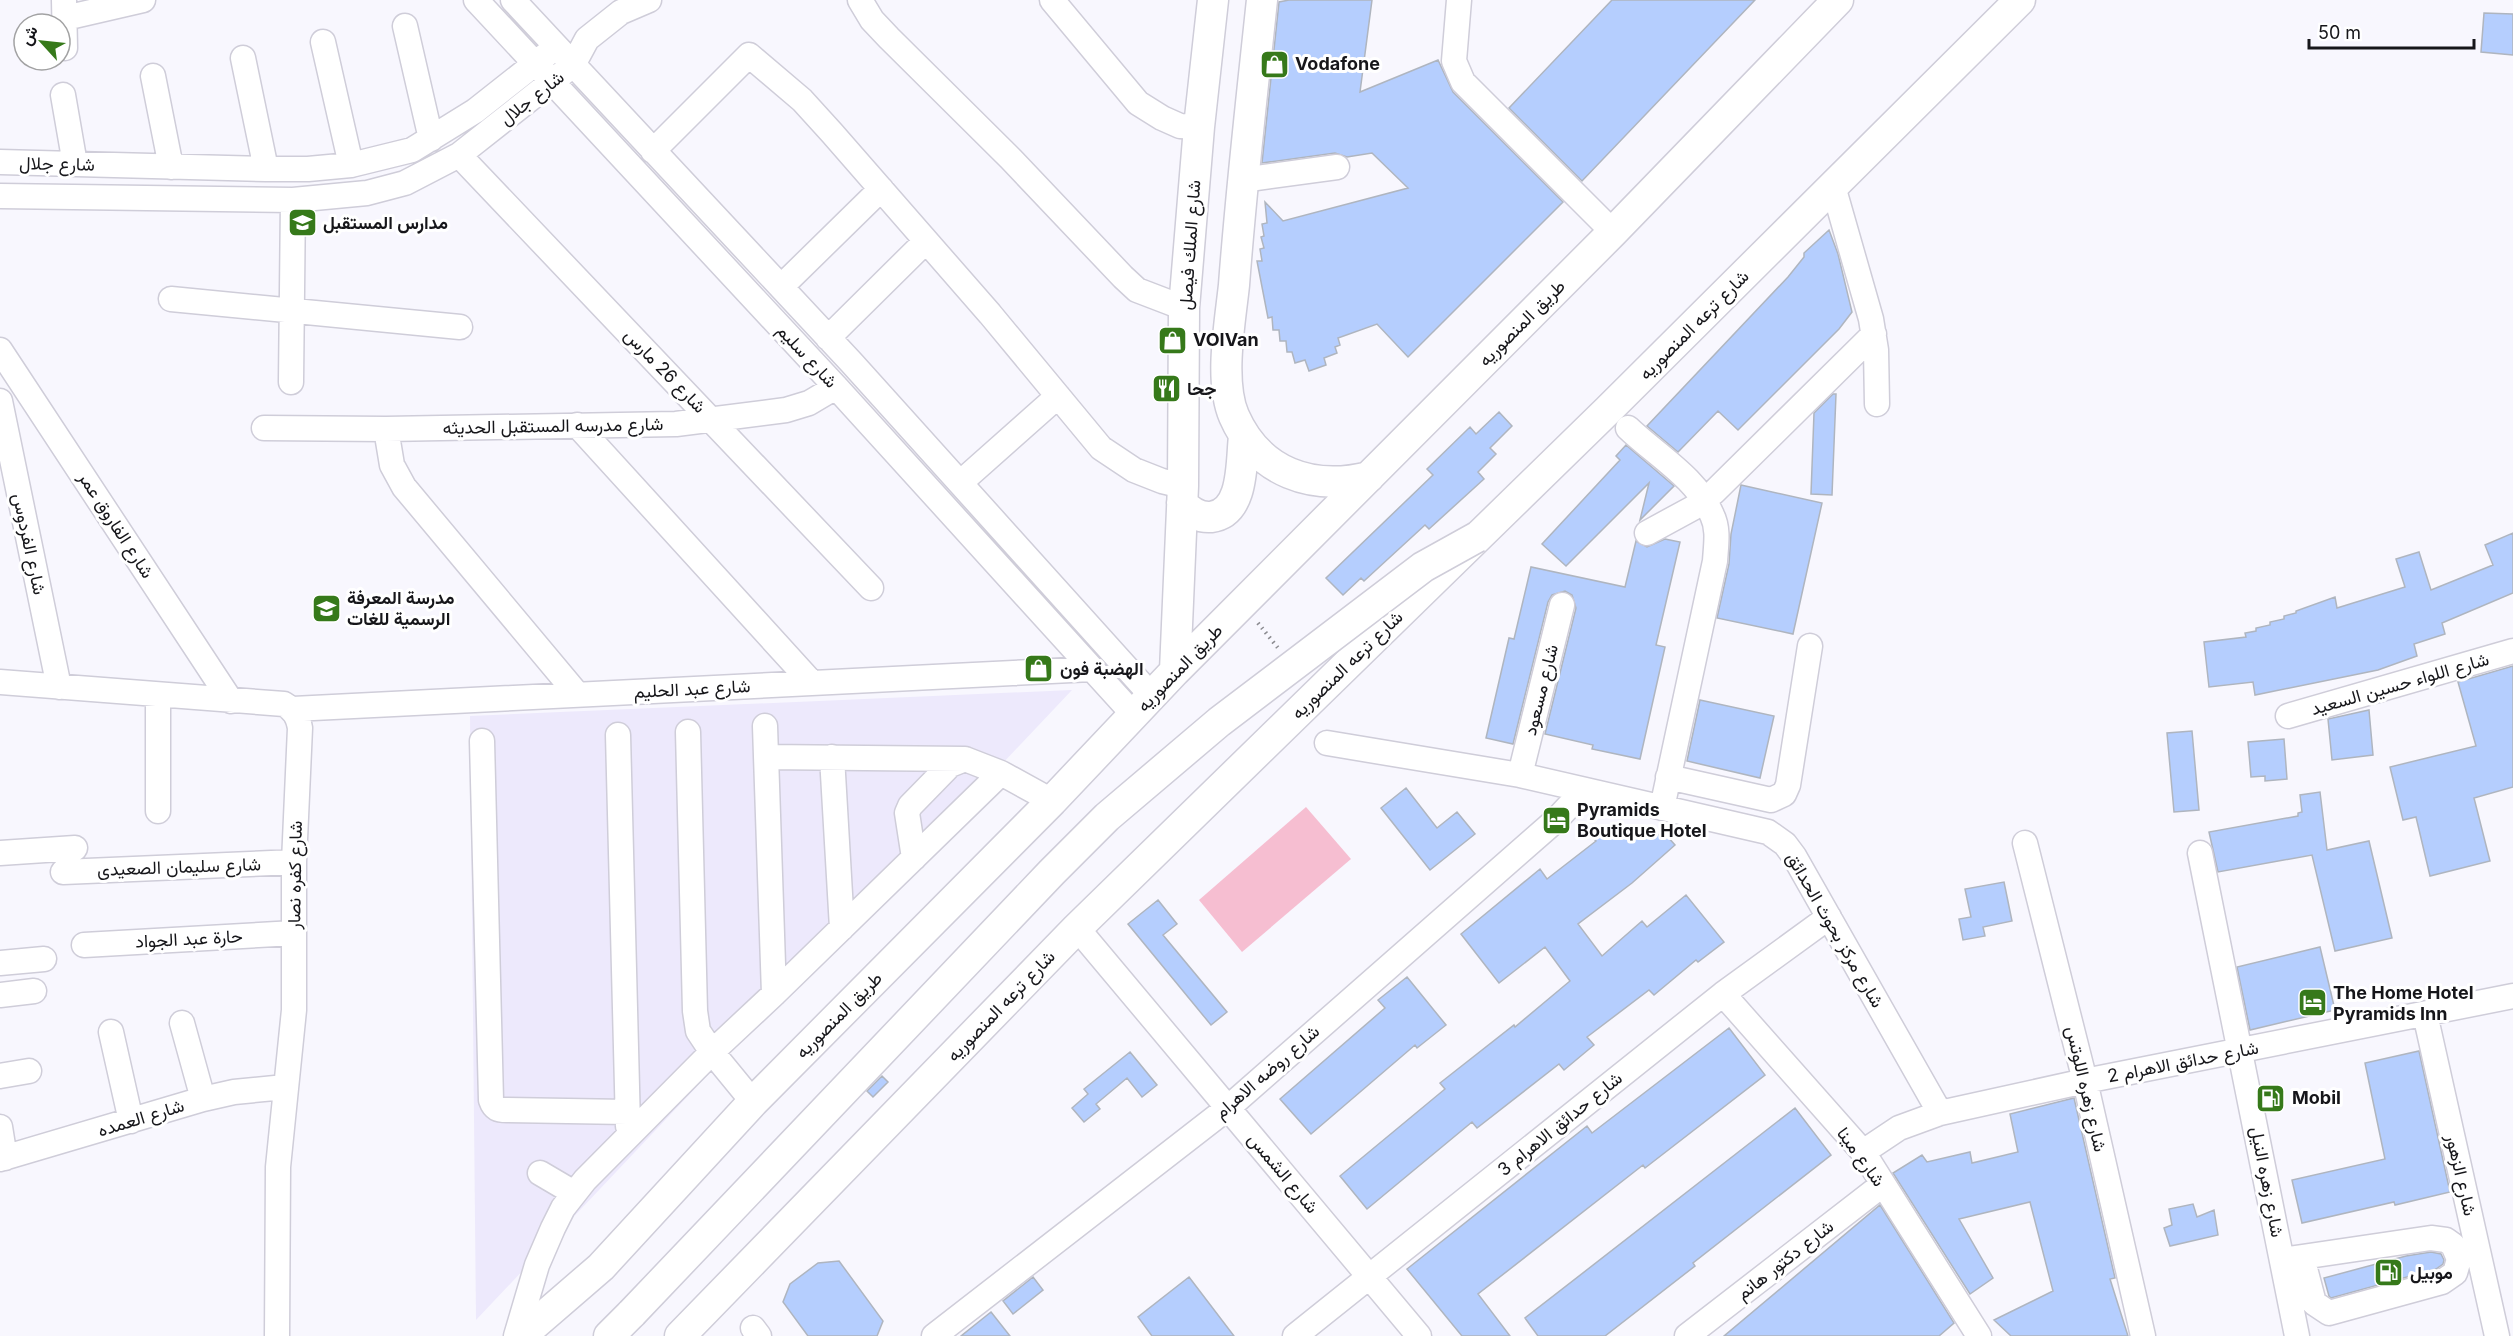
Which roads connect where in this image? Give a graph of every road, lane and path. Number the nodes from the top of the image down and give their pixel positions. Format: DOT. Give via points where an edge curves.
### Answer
graph roads {
  1 [pos="143,0"];
  2 [pos="476,0"];
  3 [pos="513,0"];
  4 [pos="860,0"];
  5 [pos="1052,0"];
  6 [pos="1213,0"];
  7 [pos="1262,0"];
  8 [pos="1459,0"];
  9 [pos="1838,0"];
  10 [pos="2020,0"];
  11 [pos="638,2"];
  12 [pos="65,9"];
  13 [pos="405,26"];
  14 [pos="587,39"];
  15 [pos="323,42"];
  16 [pos="556,47"];
  17 [pos="243,58"];
  18 [pos="535,64"];
  19 [pos="573,65"];
  20 [pos="153,76"];
  21 [pos="553,82"];
  22 [pos="63,94"];
  23 [pos="1199,127"];
  24 [pos="431,139"];
  25 [pos="653,151"];
  26 [pos="459,155"];
  27 [pos="0,162"];
  28 [pos="75,164"];
  29 [pos="351,165"];
  30 [pos="171,167"];
  31 [pos="1337,167"];
  32 [pos="266,169"];
  33 [pos="1242,180"];
  34 [pos="1833,186"];
  35 [pos="881,189"];
  36 [pos="0,196"];
  37 [pos="293,200"];
  38 [pos="1613,232"];
  39 [pos="926,241"];
  40 [pos="782,287"];
  41 [pos="171,299"];
  42 [pos="1184,308"];
  43 [pos="292,311"];
  44 [pos="460,327"];
  45 [pos="1874,334"];
  46 [pos="828,338"];
  47 [pos="0,350"];
  48 [pos="291,382"];
  49 [pos="836,387"];
  50 [pos="1058,396"];
  51 [pos="0,401"];
  52 [pos="1877,404"];
  53 [pos="712,420"];
  54 [pos="577,425"];
  55 [pos="264,428"];
  56 [pos="1628,428"];
  57 [pos="386,429"];
  58 [pos="1244,436"];
  59 [pos="1369,477"];
  60 [pos="960,483"];
  61 [pos="1183,495"];
  62 [pos="1704,500"];
  63 [pos="1647,533"];
  64 [pos="1477,537"];
  65 [pos="871,588"];
  66 [pos="1562,605"];
  67 [pos="1810,646"];
  68 [pos="2513,651"];
  69 [pos="1092,669"];
  70 [pos="1175,671"];
  71 [pos="0,682"];
  72 [pos="812,683"];
  73 [pos="59,687"];
  74 [pos="577,694"];
  75 [pos="158,696"];
  76 [pos="231,701"];
  77 [pos="1143,706"];
  78 [pos="293,710"];
  79 [pos="2288,716"];
  80 [pos="765,726"];
  81 [pos="688,732"];
  82 [pos="618,735"];
  83 [pos="482,741"];
  84 [pos="1327,743"];
  85 [pos="766,757"];
  86 [pos="832,758"];
  87 [pos="964,759"];
  88 [pos="1001,773"];
  89 [pos="1520,775"];
  90 [pos="1668,777"];
  91 [pos="1584,790"];
  92 [pos="1052,801"];
  93 [pos="1662,808"];
  94 [pos="158,811"];
  95 [pos="2025,843"];
  96 [pos="75,848"];
  97 [pos="0,853"];
  98 [pos="2200,853"];
  99 [pos="914,858"];
  100 [pos="294,862"];
  101 [pos="63,872"];
  102 [pos="1828,917"];
  103 [pos="842,928"];
  104 [pos="1077,928"];
  105 [pos="294,933"];
  106 [pos="84,945"];
  107 [pos="44,959"];
  108 [pos="0,963"];
  109 [pos="34,991"];
  110 [pos="774,994"];
  111 [pos="1723,994"];
  112 [pos="0,995"];
  113 [pos="2513,996"];
  114 [pos="2425,1014"];
  115 [pos="182,1023"];
  116 [pos="111,1032"];
  117 [pos="712,1052"];
  118 [pos="2240,1052"];
  119 [pos="29,1071"];
  120 [pos="0,1076"];
  121 [pos="2085,1081"];
  122 [pos="285,1087"];
  123 [pos="203,1100"];
  124 [pos="753,1102"];
  125 [pos="1229,1107"];
  126 [pos="627,1112"];
  127 [pos="1940,1113"];
  128 [pos="131,1121"];
  129 [pos="0,1127"];
  130 [pos="628,1138"];
  131 [pos="1863,1152"];
  132 [pos="3,1159"];
  133 [pos="540,1173"];
  134 [pos="1882,1185"];
  135 [pos="574,1193"];
  136 [pos="2292,1258"];
  137 [pos="1369,1276"];
  138 [pos="277,1336"];
  139 [pos="516,1336"];
  140 [pos="521,1336"];
  141 [pos="609,1336"];
  142 [pos="680,1336"];
  143 [pos="934,1336"];
  144 [pos="1295,1336"];
  145 [pos="1419,1336"];
  146 [pos="1687,1336"];
  147 [pos="1979,1336"];
  148 [pos="2143,1336"];
  149 [pos="2297,1336"];
  150 [pos="2497,1336"];
  1 -- 12 [label="street"];
  2 -- 18 [label="street, شارع سليم"];
  3 -- 16 [label="street, شارع سليم"];
  4 -- 42 [label="street" via="888,38 1123,277 1137,290"];
  5 -- 23 [label="street" via="1138,104 1180,126"];
  6 -- 23 [label="main road, شارع الملك فيصل"];
  7 -- 33 [label="main road"];
  8 -- 38 [label="street" via="1454,61 1463,82"];
  9 -- 38 [label="main road, طريق المنصوريه"];
  10 -- 34 [label="main road, شارع ترعه المنصوريه"];
  11 -- 14 [label="street"];
  13 -- 24 [label="street"];
  14 -- 16 [label="street, شارع جلال"];
  14 -- 19 [label="street, شارع جلال"];
  15 -- 29 [label="street"];
  16 -- 18 [label="street, شارع جلال"];
  16 -- 19 [label="street, شارع سليم"];
  17 -- 32 [label="street"];
  18 -- 21 [label="street, شارع سليم"];
  18 -- 24 [label="street, شارع جلال" via="475,111"];
  19 -- 21 [label="street, شارع جلال"];
  19 -- 25 [label="street, شارع سليم"];
  20 -- 30 [label="street"];
  21 -- 26 [label="street, شارع جلال"];
  21 -- 49 [label="street, شارع سليم"];
  22 -- 28 [label="street"];
  23 -- 42 [label="main road, شارع الملك فيصل"];
  24 -- 29 [label="street, شارع جلال" via="412,150"];
  25 -- 35 [label="street" via="748,56 802,100"];
  25 -- 40 [label="street, شارع سليم"];
  26 -- 37 [label="street, شارع جلال" via="405,183 367,193"];
  26 -- 53 [label="street, شارع 26 مارس"];
  27 -- 28 [label="street, شارع جلال"];
  28 -- 30 [label="street, شارع جلال"];
  29 -- 32 [label="street, شارع جلال"];
  30 -- 32 [label="street, شارع جلال"];
  31 -- 33 [label="street"];
  33 -- 58 [label="main road" via="1228,391"];
  34 -- 45 [label="street"];
  34 -- 64 [label="main road, شارع ترعه المنصوريه"];
  35 -- 39 [label="street"];
  35 -- 40 [label="street"];
  36 -- 37 [label="street, شارع جلال"];
  37 -- 43 [label="street"];
  38 -- 59 [label="main road, طريق المنصوريه"];
  39 -- 46 [label="street"];
  39 -- 50 [label="street"];
  40 -- 46 [label="street, شارع سليم"];
  41 -- 43 [label="street"];
  42 -- 61 [label="main road, شارع الملك فيصل"];
  43 -- 44 [label="street"];
  43 -- 48 [label="street"];
  45 -- 52 [label="street"];
  45 -- 62 [label="street"];
  46 -- 60 [label="street, شارع سليم"];
  47 -- 76 [label="street, شارع الفاروق عمر"];
  49 -- 53 [label="street, شارع مدرسه المستقبل الحديثه" via="810,403 786,410"];
  49 -- 69 [label="street, شارع سليم"];
  50 -- 60 [label="street"];
  50 -- 61 [label="street" via="1101,448"];
  51 -- 73 [label="street, شارع الفردوس"];
  53 -- 54 [label="street, شارع مدرسه المستقبل الحديثه"];
  53 -- 65 [label="street, شارع 26 مارس"];
  54 -- 57 [label="street, شارع مدرسه المستقبل الحديثه"];
  54 -- 72 [label="street"];
  55 -- 57 [label="street, شارع مدرسه المستقبل الحديثه"];
  56 -- 62 [label="street" via="1694,486"];
  57 -- 74 [label="street" via="390,459 404,487"];
  58 -- 59 [label="main road" via="1259,454 1300,478 1334,483"];
  58 -- 61 [label="main road" via="1238,490 1231,506 1218,515 1202,517 1188,510"];
  59 -- 70 [label="main road, طريق المنصوريه"];
  60 -- 77 [label="street, شارع سليم"];
  61 -- 70 [label="main road, شارع الملك فيصل"];
  62 -- 63 [label="street"];
  62 -- 90 [label="street" via="1717,532 1715,561"];
  64 -- 104 [label="main road, شارع ترعه المنصوريه"];
  64 -- 141 [label="main road, bridge" via="1423,567 1219,722 1107,817"];
  66 -- 89 [label="street, شارع مسعود"];
  67 -- 90 [label="street" via="1784,794 1771,800"];
  68 -- 79 [label="street, شارع اللواء حسين السعيد"];
  69 -- 72 [label="street, شارع عبد الحليم"];
  69 -- 77 [label="street, شارع سليم"];
  70 -- 77 [label="main road, طريق المنصوريه"];
  71 -- 73 [label="street"];
  72 -- 74 [label="street, شارع عبد الحليم"];
  73 -- 75 [label="street"];
  74 -- 78 [label="street, شارع عبد الحليم"];
  75 -- 76 [label="street"];
  75 -- 94 [label="street"];
  76 -- 78 [label="street" via="284,705"];
  77 -- 92 [label="main road, طريق المنصوريه"];
  78 -- 100 [label="street, شارع كفره نصار" via="300,728"];
  80 -- 85 [label="street"];
  81 -- 117 [label="street" via="694,1011 698,1031"];
  82 -- 126 [label="street"];
  83 -- 126 [label="street" via="493,1107"];
  84 -- 89 [label="street, شارع مركز بحوث الحدائق"];
  85 -- 86 [label="street"];
  85 -- 110 [label="street"];
  86 -- 87 [label="street"];
  86 -- 103 [label="street"];
  87 -- 88 [label="street"];
  87 -- 99 [label="street" via="950,765 912,801 907,813"];
  88 -- 92 [label="street"];
  88 -- 99 [label="street"];
  89 -- 91 [label="street, شارع مركز بحوث الحدائق"];
  90 -- 93 [label="street"];
  91 -- 93 [label="street, شارع مركز بحوث الحدائق"];
  91 -- 125 [label="street, شارع روضه الاهرام" via="1556,820"];
  92 -- 124 [label="main road, طريق المنصوريه"];
  93 -- 102 [label="street, شارع مركز بحوث الحدائق" via="1768,832 1794,856"];
  95 -- 121 [label="street, شارع زهره اللوتس"];
  96 -- 97 [label="street"];
  98 -- 118 [label="street, شارع زهره النيل"];
  99 -- 103 [label="street"];
  100 -- 101 [label="street, شارع سليمان الصعيدى"];
  100 -- 105 [label="street, شارع كفره نصار"];
  102 -- 111 [label="street, شارع حدائق الاهرام 3"];
  102 -- 127 [label="street, شارع مركز بحوث الحدائق"];
  103 -- 110 [label="street"];
  104 -- 125 [label="street, شارع الشمس"];
  104 -- 142 [label="main road, شارع ترعه المنصوريه"];
  105 -- 106 [label="street, حارة عبد الجواد"];
  105 -- 122 [label="street, شارع كفره نصار" via="294,1010"];
  107 -- 108 [label="street"];
  109 -- 112 [label="street"];
  110 -- 117 [label="street"];
  111 -- 131 [label="street, شارع مينا"];
  111 -- 137 [label="street, شارع حدائق الاهرام 3"];
  113 -- 114 [label="street, شارع حدائق الاهرام 2"];
  114 -- 118 [label="street, شارع حدائق الاهرام 2"];
  114 -- 150 [label="street, شارع الزهور"];
  115 -- 123 [label="street"];
  116 -- 128 [label="street"];
  117 -- 124 [label="street"];
  117 -- 130 [label="street"];
  118 -- 121 [label="street, شارع حدائق الاهرام 2"];
  118 -- 136 [label="street, شارع زهره النيل"];
  119 -- 120 [label="street"];
  121 -- 127 [label="street, شارع حدائق الاهرام 2"];
  121 -- 148 [label="street, شارع زهره اللوتس"];
  122 -- 123 [label="street, شارع العمده"];
  122 -- 138 [label="street, شارع كفره نصار" via="278,1167"];
  123 -- 128 [label="street, شارع العمده"];
  124 -- 140 [label="main road, طريق المنصوريه" via="601,1267"];
  125 -- 137 [label="street, شارع الشمس"];
  125 -- 143 [label="street, شارع روضه الاهرام"];
  126 -- 130 [label="street"];
  127 -- 131 [label="street, شارع حدائق الاهرام 2" via="1899,1128"];
  128 -- 132 [label="street, شارع العمده"];
  129 -- 132 [label="street"];
  130 -- 135 [label="street"];
  131 -- 134 [label="street, شارع مينا"];
  133 -- 135 [label="street"];
  134 -- 146 [label="street, شارع دكتور هانم"];
  134 -- 147 [label="street, شارع مينا"];
  135 -- 139 [label="street" via="552,1228"];
  136 -- 136 [label="street" via="2439,1238 2453,1245 2459,1258 2455,1273 2442,1282 2329,1313 2314,1303"];
  136 -- 149 [label="street, شارع زهره النيل"];
  137 -- 144 [label="street, شارع حدائق الاهرام 3"];
  137 -- 145 [label="street, شارع الشمس"];
}
